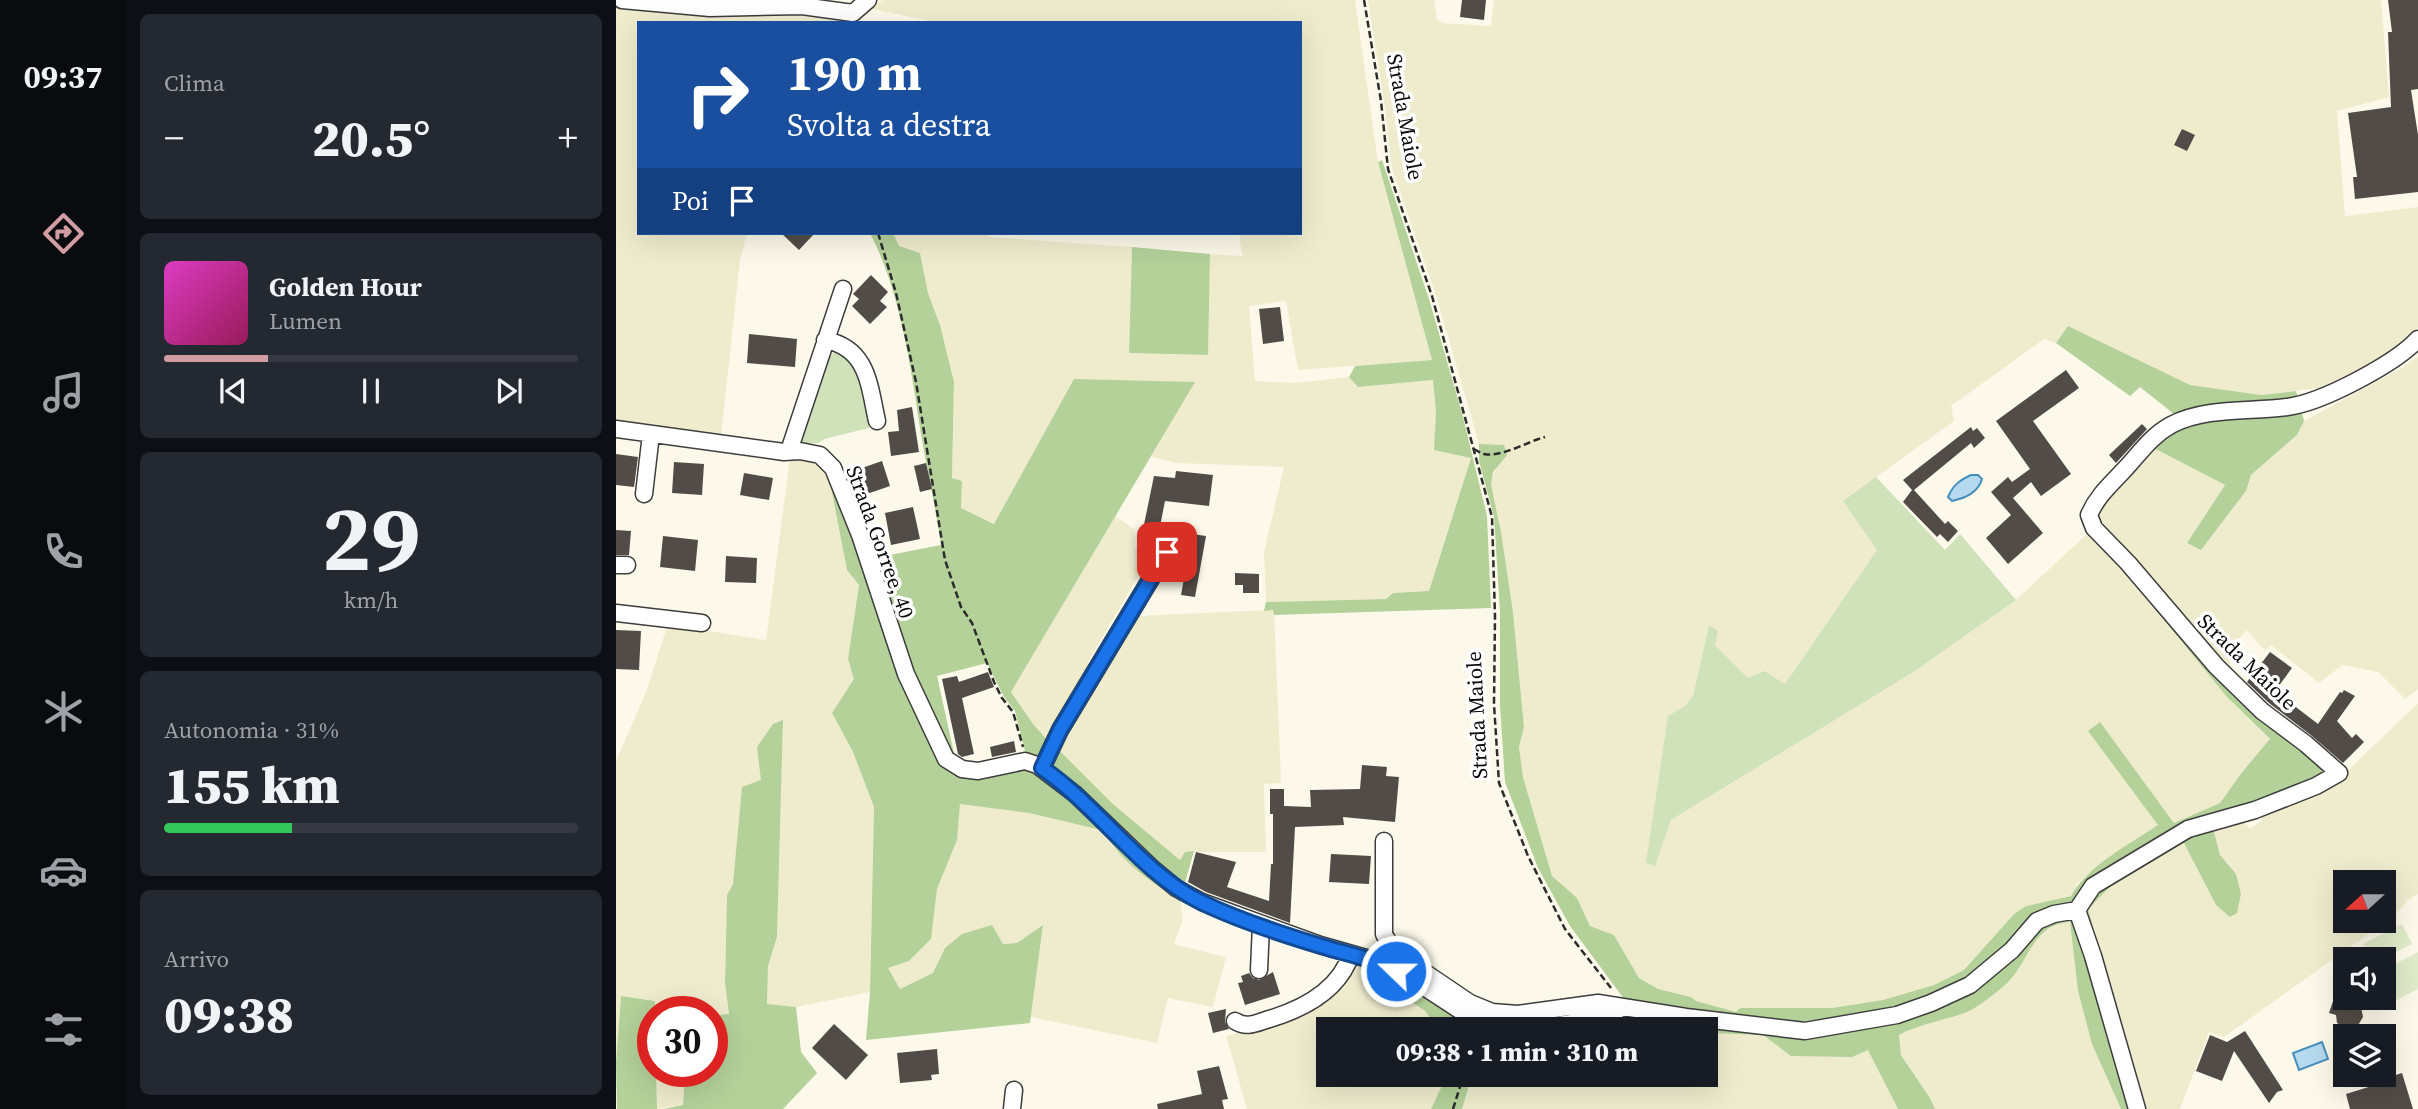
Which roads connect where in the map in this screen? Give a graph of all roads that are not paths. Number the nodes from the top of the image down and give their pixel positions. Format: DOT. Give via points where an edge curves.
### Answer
graph roads {
  1 [pos="622,0"];
  2 [pos="868,0"];
  3 [pos="843,289"];
  4 [pos="2418,339"];
  5 [pos="825,340"];
  6 [pos="877,421"];
  7 [pos="616,429"];
  8 [pos="651,434"];
  9 [pos="789,451"];
  10 [pos="644,494"];
  11 [pos="1167,552"];
  12 [pos="616,613"];
  13 [pos="702,623"];
  14 [pos="1042,768"];
  15 [pos="1384,841"];
  16 [pos="2077,910"];
  17 [pos="1261,925"];
  18 [pos="1351,954"];
  19 [pos="1259,970"];
  20 [pos="1626,1008"];
  21 [pos="1477,1017"];
  22 [pos="1595,1017"];
  23 [pos="1235,1021"];
  24 [pos="1014,1090"];
  25 [pos="1012,1109"];
  26 [pos="2137,1109"];
  1 -- 2 [label="street" via="710,8 802,6 853,13"];
  3 -- 5 [label="street"];
  4 -- 16 [label="street, Strada Maiole" via="2392,360 2302,405 2200,416 2174,424 2157,434 2095,501 2089,515 2094,528 2216,666 2262,711 2339,773 2264,806 2188,829 2094,886"];
  5 -- 6 [label="street" via="849,348 859,359"];
  5 -- 9 [label="street"];
  7 -- 8 [label="street, Strada Gorree, 40"];
  8 -- 9 [label="street, Strada Gorree, 40"];
  8 -- 10 [label="street"];
  9 -- 14 [label="street, Strada Gorree, 40" via="820,455 833,468 906,674 946,759 962,769 978,771 1025,761"];
  11 -- 14 [label="street"];
  12 -- 13 [label="street"];
  14 -- 17 [label="street" via="1176,887"];
  15 -- 20 [label="street" via="1384,934 1402,957 1470,1003 1492,1012 1518,1014 1598,1003"];
  16 -- 20 [label="street" via="2037,921 2012,950 1970,985 1897,1015 1805,1031"];
  16 -- 26 [label="street"];
  17 -- 18 [label="street"];
  17 -- 19 [label="street"];
  18 -- 21 [label="street" via="1380,962"];
  18 -- 23 [label="street" via="1336,979 1302,1008 1247,1026"];
  20 -- 22 [label="street"];
  24 -- 25 [label="street"];
}
